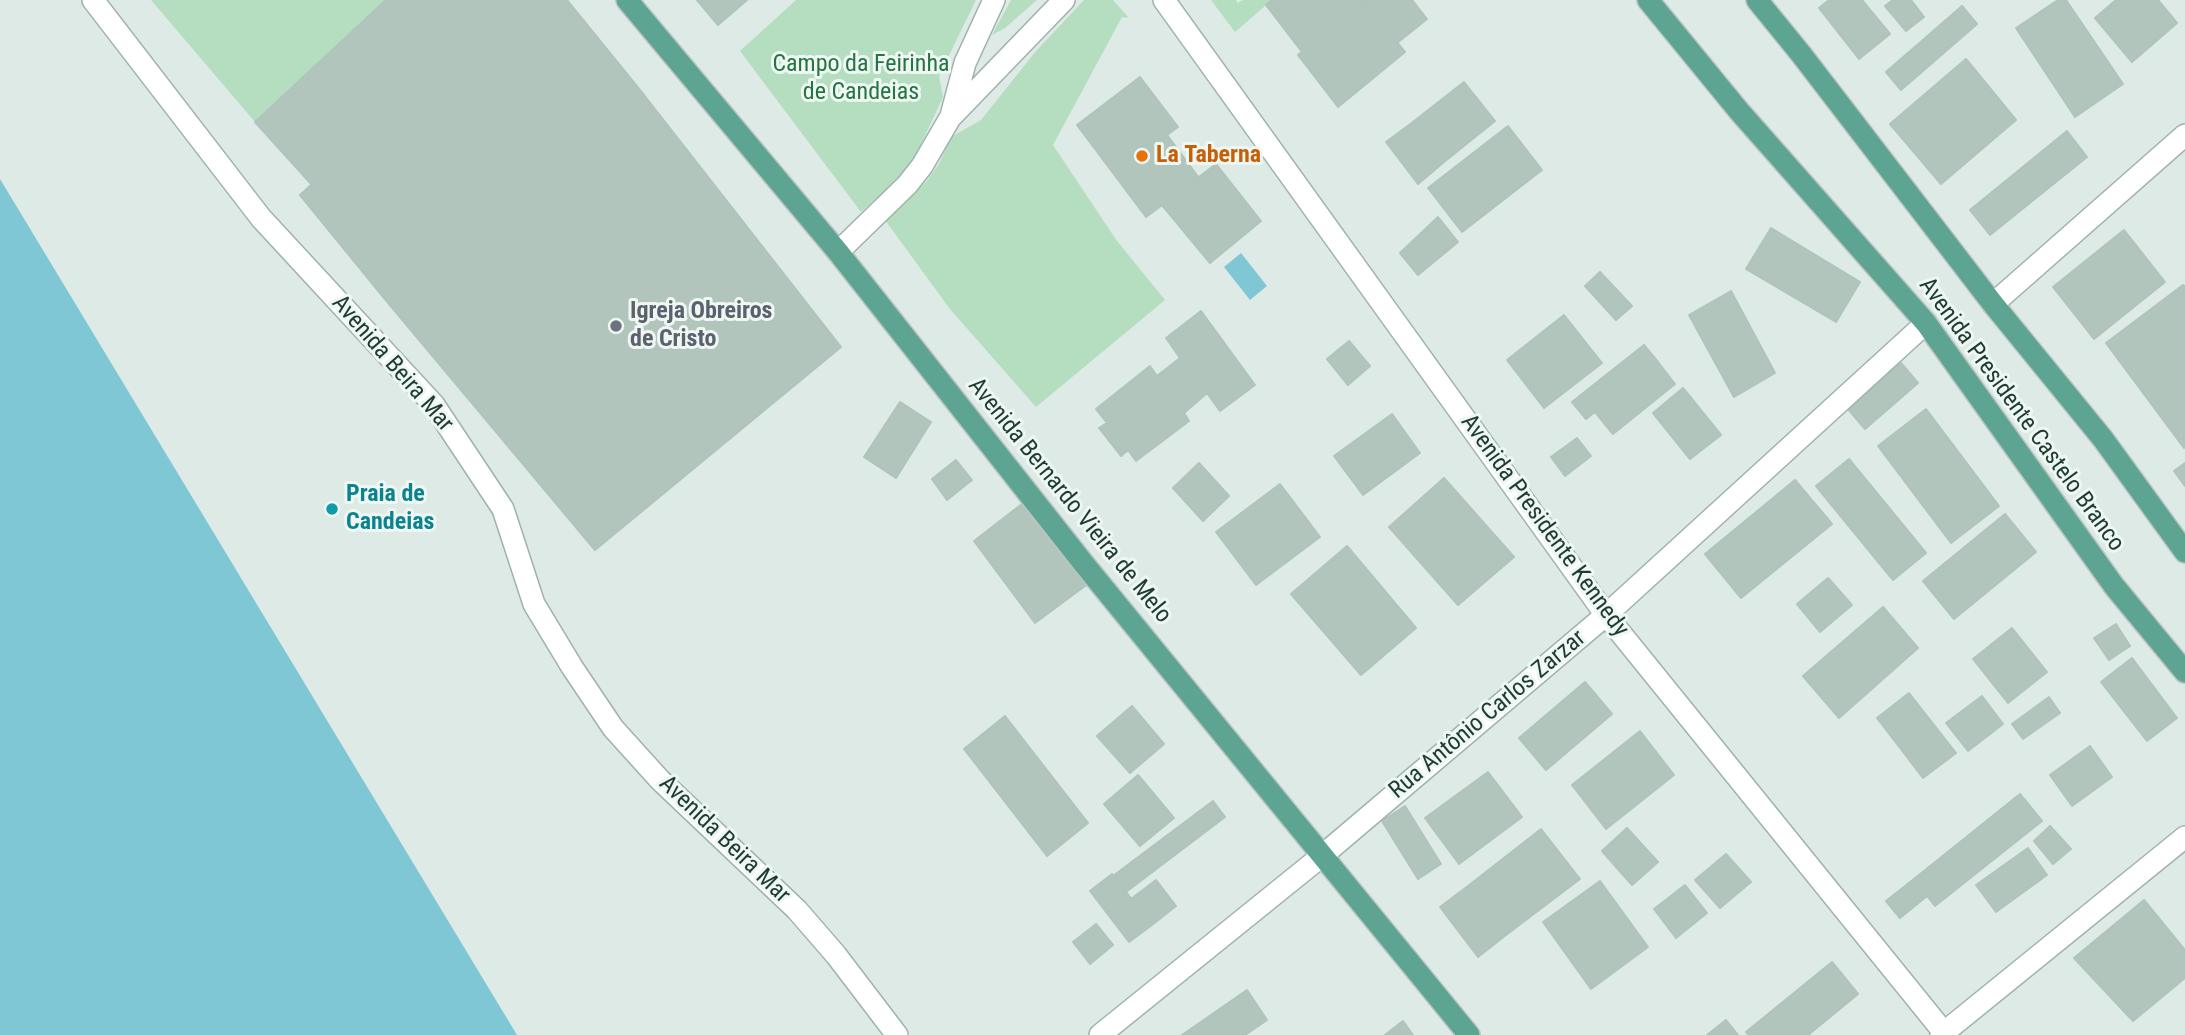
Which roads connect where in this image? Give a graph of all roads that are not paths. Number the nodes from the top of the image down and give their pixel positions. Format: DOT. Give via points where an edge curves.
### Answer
graph roads {
  1 [pos="93,0"];
  2 [pos="627,0"];
  3 [pos="994,0"];
  4 [pos="1064,0"];
  5 [pos="1164,0"];
  6 [pos="1648,0"];
  7 [pos="1756,0"];
  8 [pos="950,118"];
  9 [pos="2185,135"];
  10 [pos="838,252"];
  11 [pos="1993,304"];
  12 [pos="1926,323"];
  13 [pos="2185,552"];
  14 [pos="1606,615"];
  15 [pos="2185,673"];
  16 [pos="2185,837"];
  17 [pos="1322,855"];
  18 [pos="1944,1034"];
  19 [pos="897,1035"];
  20 [pos="1100,1035"];
  21 [pos="1469,1035"];
  1 -- 19 [label="street, Avenida Beira Mar" via="261,218 434,405 503,509 534,604 613,728 660,780 797,910"];
  2 -- 10 [label="main road, Avenida Bernardo Vieira de Melo"];
  3 -- 8 [label="street" via="965,63"];
  4 -- 8 [label="street"];
  5 -- 14 [label="street, Avenida Presidente Kennedy"];
  6 -- 12 [label="main road, Avenida Presidente Castelo Branco"];
  7 -- 11 [label="main road, Avenida Presidente Castelo Branco"];
  8 -- 10 [label="street" via="914,175"];
  9 -- 11 [label="street"];
  10 -- 17 [label="main road, Avenida Bernardo Vieira de Melo" via="1075,553"];
  11 -- 13 [label="main road, Avenida Presidente Castelo Branco" via="2103,439"];
  12 -- 14 [label="street, Rua Antônio Carlos Zarzar"];
  12 -- 15 [label="main road, Avenida Presidente Castelo Branco" via="2114,586"];
  14 -- 17 [label="street, Rua Antônio Carlos Zarzar"];
  14 -- 18 [label="street, Avenida Presidente Kennedy"];
  16 -- 18 [label="street"];
  17 -- 20 [label="street, Rua Antônio Carlos Zarzar"];
  17 -- 21 [label="main road, Avenida Bernardo Vieira de Melo"];
}
